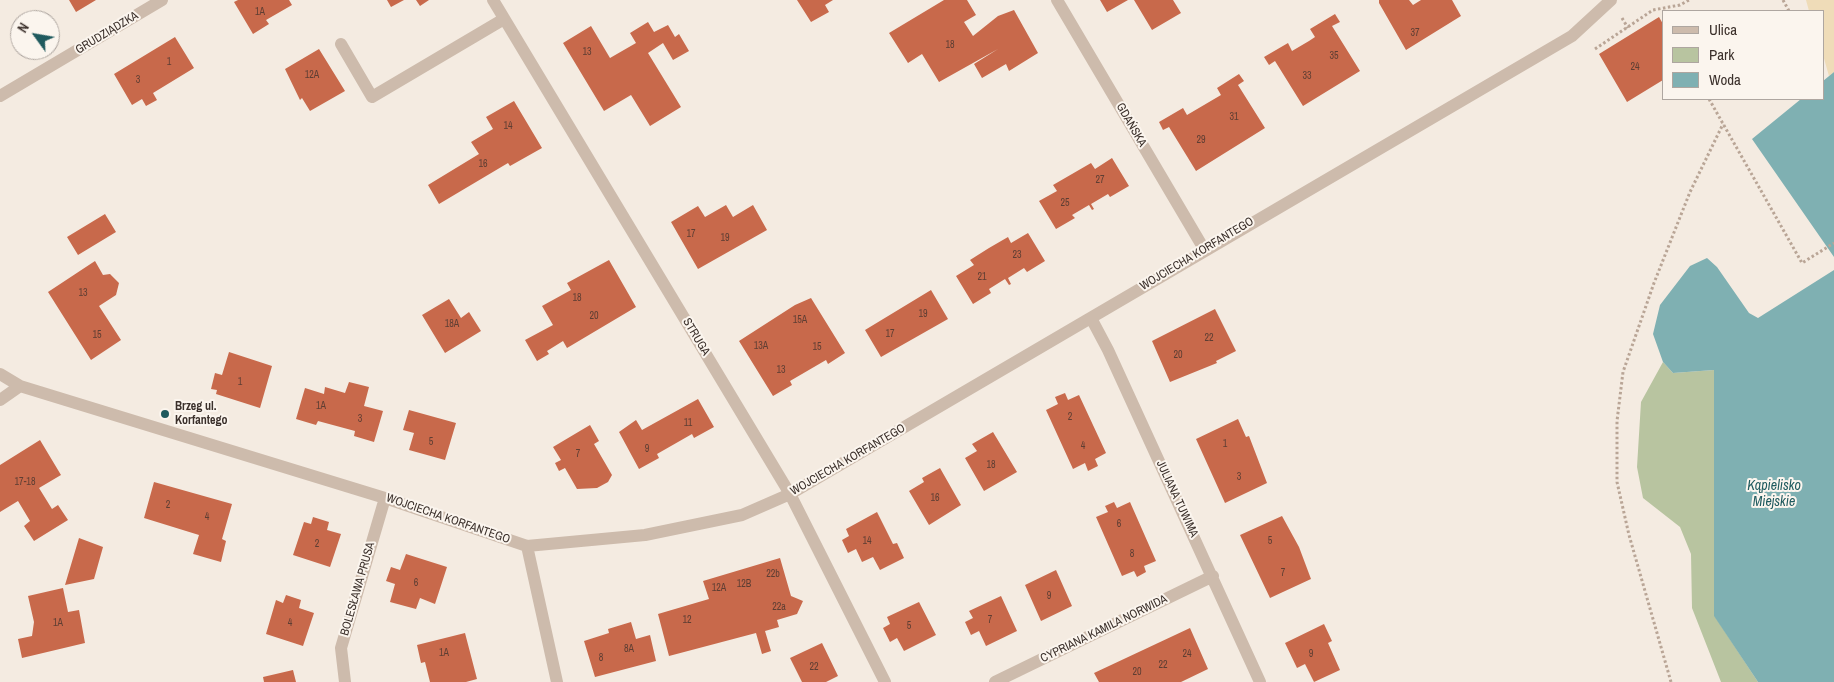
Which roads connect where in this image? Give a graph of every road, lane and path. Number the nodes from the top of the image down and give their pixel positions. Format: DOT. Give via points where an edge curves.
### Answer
graph roads {
  1 [pos="162,0"];
  2 [pos="493,0"];
  3 [pos="1057,0"];
  4 [pos="1689,0"];
  5 [pos="1612,1"];
  6 [pos="504,19"];
  7 [pos="341,44"];
  8 [pos="1595,49"];
  9 [pos="0,96"];
  10 [pos="1710,100"];
  11 [pos="1723,124"];
  12 [pos="1834,243"];
  13 [pos="1204,249"];
  14 [pos="1091,318"];
  15 [pos="0,374"];
  16 [pos="20,386"];
  17 [pos="0,400"];
  18 [pos="790,494"];
  19 [pos="385,498"];
  20 [pos="527,546"];
  21 [pos="1213,576"];
  22 [pos="345,682"];
  23 [pos="557,682"];
  24 [pos="885,682"];
  25 [pos="995,682"];
  26 [pos="1260,682"];
  27 [pos="1672,682"];
  1 -- 9 [label="street, GRUDZIĄDZKA"];
  2 -- 6 [label="street, STRUGA"];
  3 -- 13 [label="street, GDAŃSKA"];
  4 -- 8 [label="path" via="1653,10"];
  5 -- 13 [label="street, WOJCIECHA KORFANTEGO" via="1572,36"];
  6 -- 7 [label="street" via="372,97"];
  6 -- 18 [label="street, STRUGA"];
  10 -- 11 [label="path"];
  11 -- 12 [label="path" via="1802,263"];
  11 -- 27 [label="path" via="1690,192 1654,283 1623,372 1617,421 1617,482"];
  13 -- 14 [label="street, WOJCIECHA KORFANTEGO"];
  14 -- 18 [label="street, WOJCIECHA KORFANTEGO"];
  14 -- 21 [label="street, JULIANA TUWIMA"];
  15 -- 16 [label="street, WOJCIECHA KORFANTEGO"];
  16 -- 17 [label="street"];
  16 -- 19 [label="street, WOJCIECHA KORFANTEGO"];
  18 -- 20 [label="street, WOJCIECHA KORFANTEGO" via="742,515 645,535"];
  18 -- 24 [label="street, STRUGA"];
  19 -- 20 [label="street, WOJCIECHA KORFANTEGO"];
  19 -- 22 [label="street, BOLESŁAWA PRUSA" via="341,648"];
  20 -- 23 [label="street"];
  21 -- 25 [label="street, CYPRIANA KAMILA NORWIDA"];
  21 -- 26 [label="street, JULIANA TUWIMA"];
}
